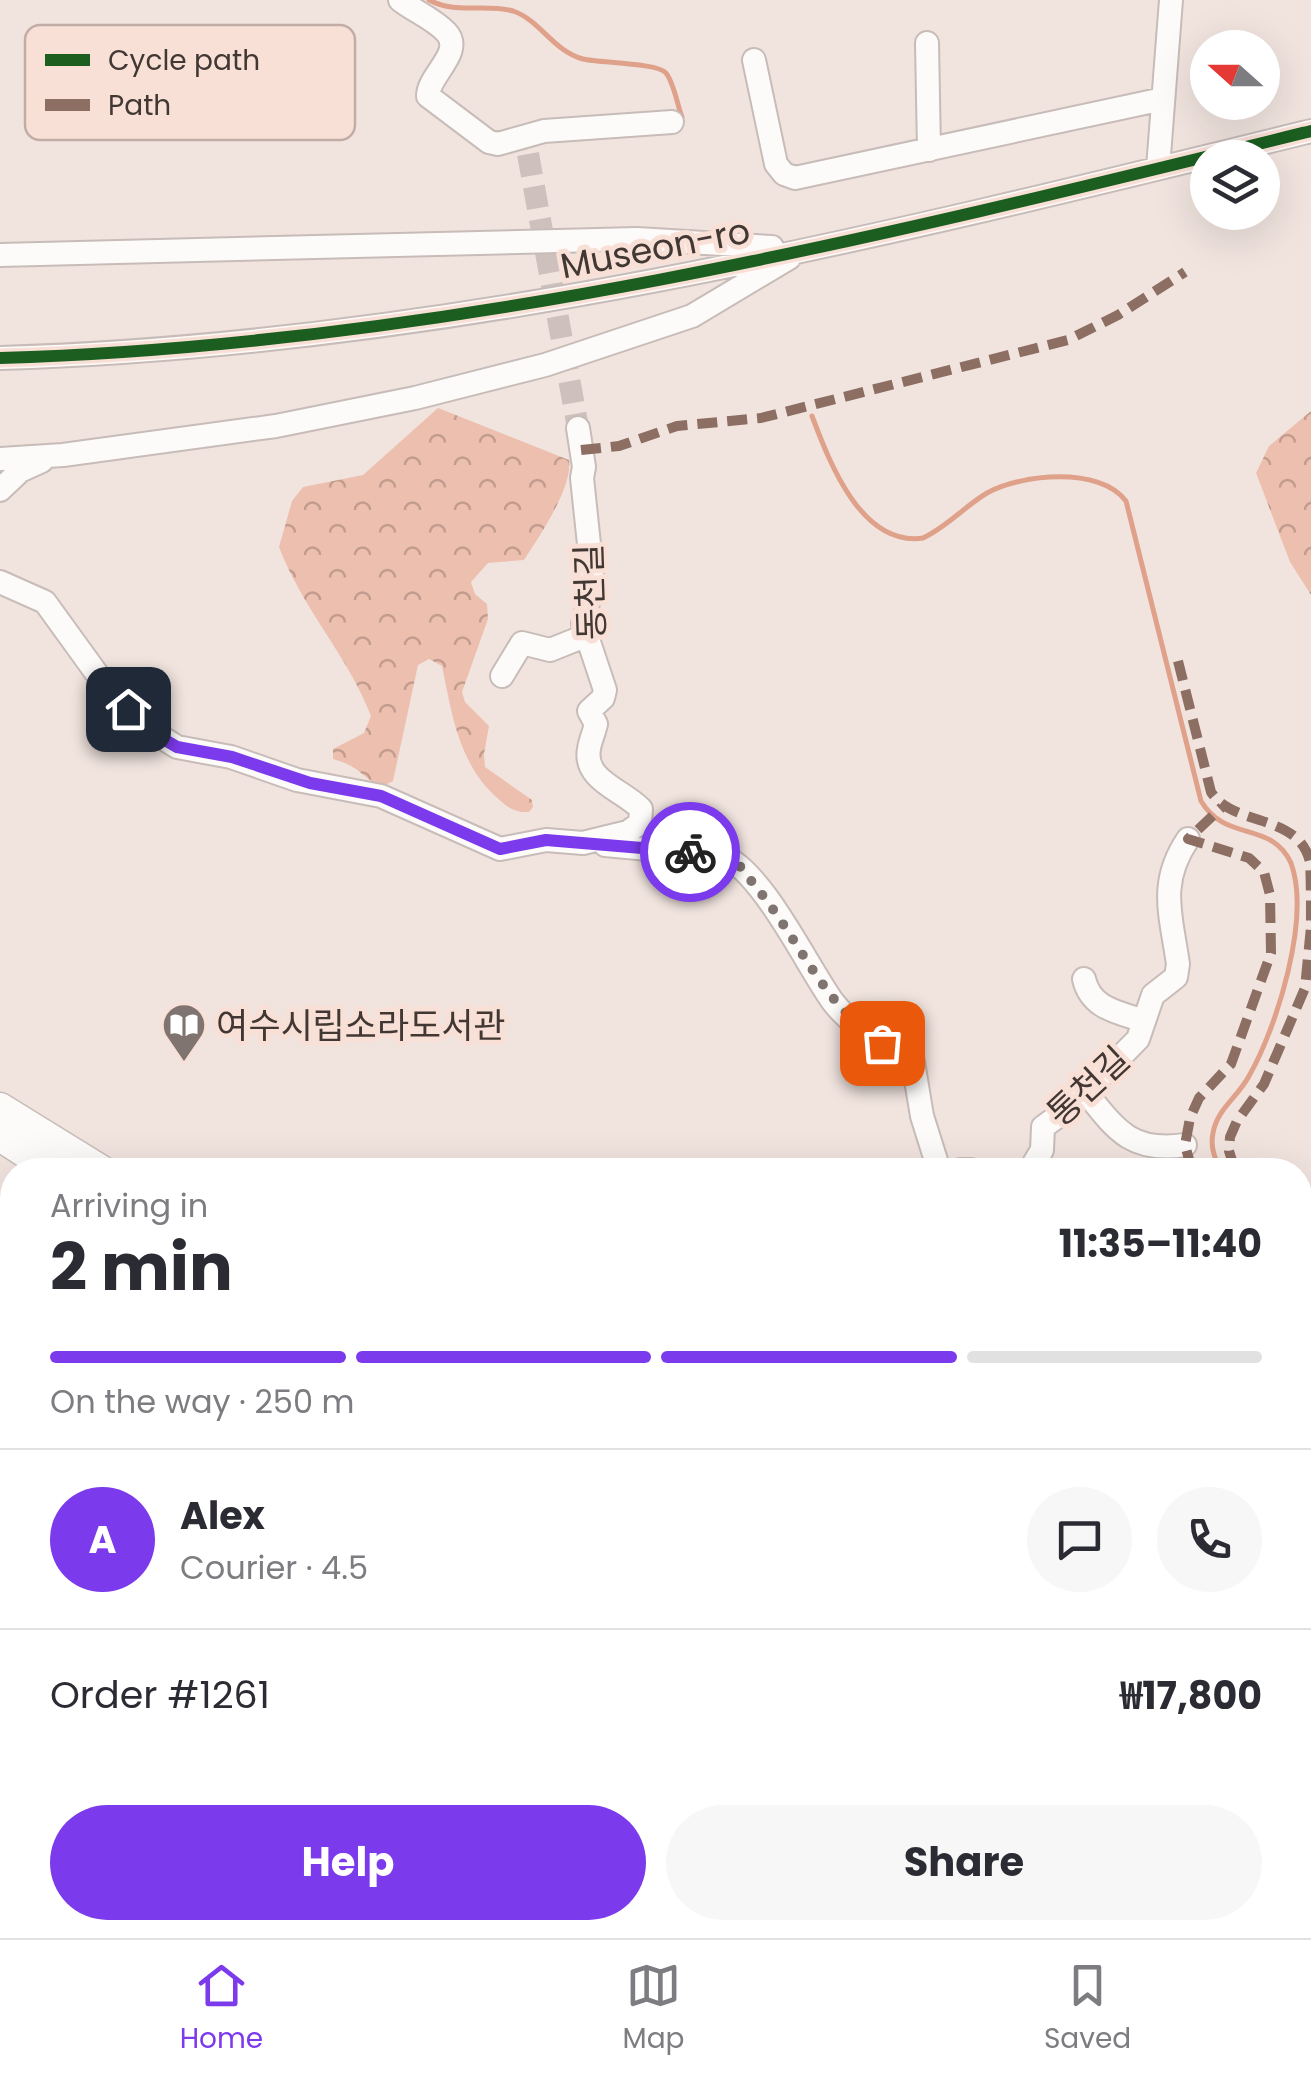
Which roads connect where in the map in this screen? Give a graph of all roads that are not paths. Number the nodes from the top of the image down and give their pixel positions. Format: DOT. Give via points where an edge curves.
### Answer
graph roads {
  1 [pos="400,0"];
  2 [pos="1170,0"];
  3 [pos="927,43"];
  4 [pos="754,60"];
  5 [pos="1163,99"];
  6 [pos="672,122"];
  7 [pos="1311,131"];
  8 [pos="929,150"];
  9 [pos="1158,168"];
  10 [pos="0,238"];
  11 [pos="805,248"];
  12 [pos="50,254"];
  13 [pos="0,255"];
  14 [pos="0,358"];
  15 [pos="578,428"];
  16 [pos="63,455"];
  17 [pos="0,459"];
  18 [pos="0,490"];
  19 [pos="0,582"];
  20 [pos="585,636"];
  21 [pos="502,676"];
  22 [pos="1188,839"];
  23 [pos="583,843"];
  24 [pos="1084,980"];
  25 [pos="1144,1021"];
  26 [pos="1086,1091"];
  27 [pos="0,1107"];
  28 [pos="0,1138"];
  29 [pos="1185,1145"];
  30 [pos="32,1158"];
  31 [pos="81,1158"];
  32 [pos="936,1158"];
  33 [pos="1037,1158"];
  1 -- 6 [label="street" via="450,38 449,55 428,86 431,100 489,142 526,146 544,131"];
  2 -- 5 [label="street"];
  3 -- 8 [label="street"];
  4 -- 8 [label="street" via="776,164 784,174 800,178"];
  5 -- 8 [label="street"];
  5 -- 9 [label="street"];
  7 -- 9 [label="street, Museon-ro"];
  9 -- 11 [label="street, Museon-ro"];
  10 -- 12 [label="street"];
  11 -- 12 [label="street" via="637,239"];
  11 -- 14 [label="street, Museon-ro" via="580,295 357,330"];
  11 -- 16 [label="street" via="692,316 545,365 276,426"];
  12 -- 13 [label="street"];
  15 -- 20 [label="street, 동천길" via="593,582"];
  16 -- 17 [label="street"];
  16 -- 18 [label="street" via="20,471"];
  19 -- 23 [label="street, 동천길" via="46,602 105,685 168,743 381,796 500,849 546,840"];
  20 -- 21 [label="street" via="550,650 522,643"];
  20 -- 23 [label="street, 동천길" via="605,690 588,711 596,724 588,750 592,772 642,814 628,832"];
  22 -- 25 [label="street, 통천길" via="1168,886 1178,971 1153,995"];
  23 -- 32 [label="street" via="723,856 736,863 779,914 833,1002 860,1029 913,1062"];
  24 -- 25 [label="street" via="1096,1004"];
  25 -- 26 [label="street, 통천길" via="1138,1039"];
  26 -- 29 [label="street" via="1110,1122 1139,1142"];
  26 -- 33 [label="street, 통천길" via="1043,1127"];
  27 -- 31 [label="main road"];
  28 -- 30 [label="main road"];
}
